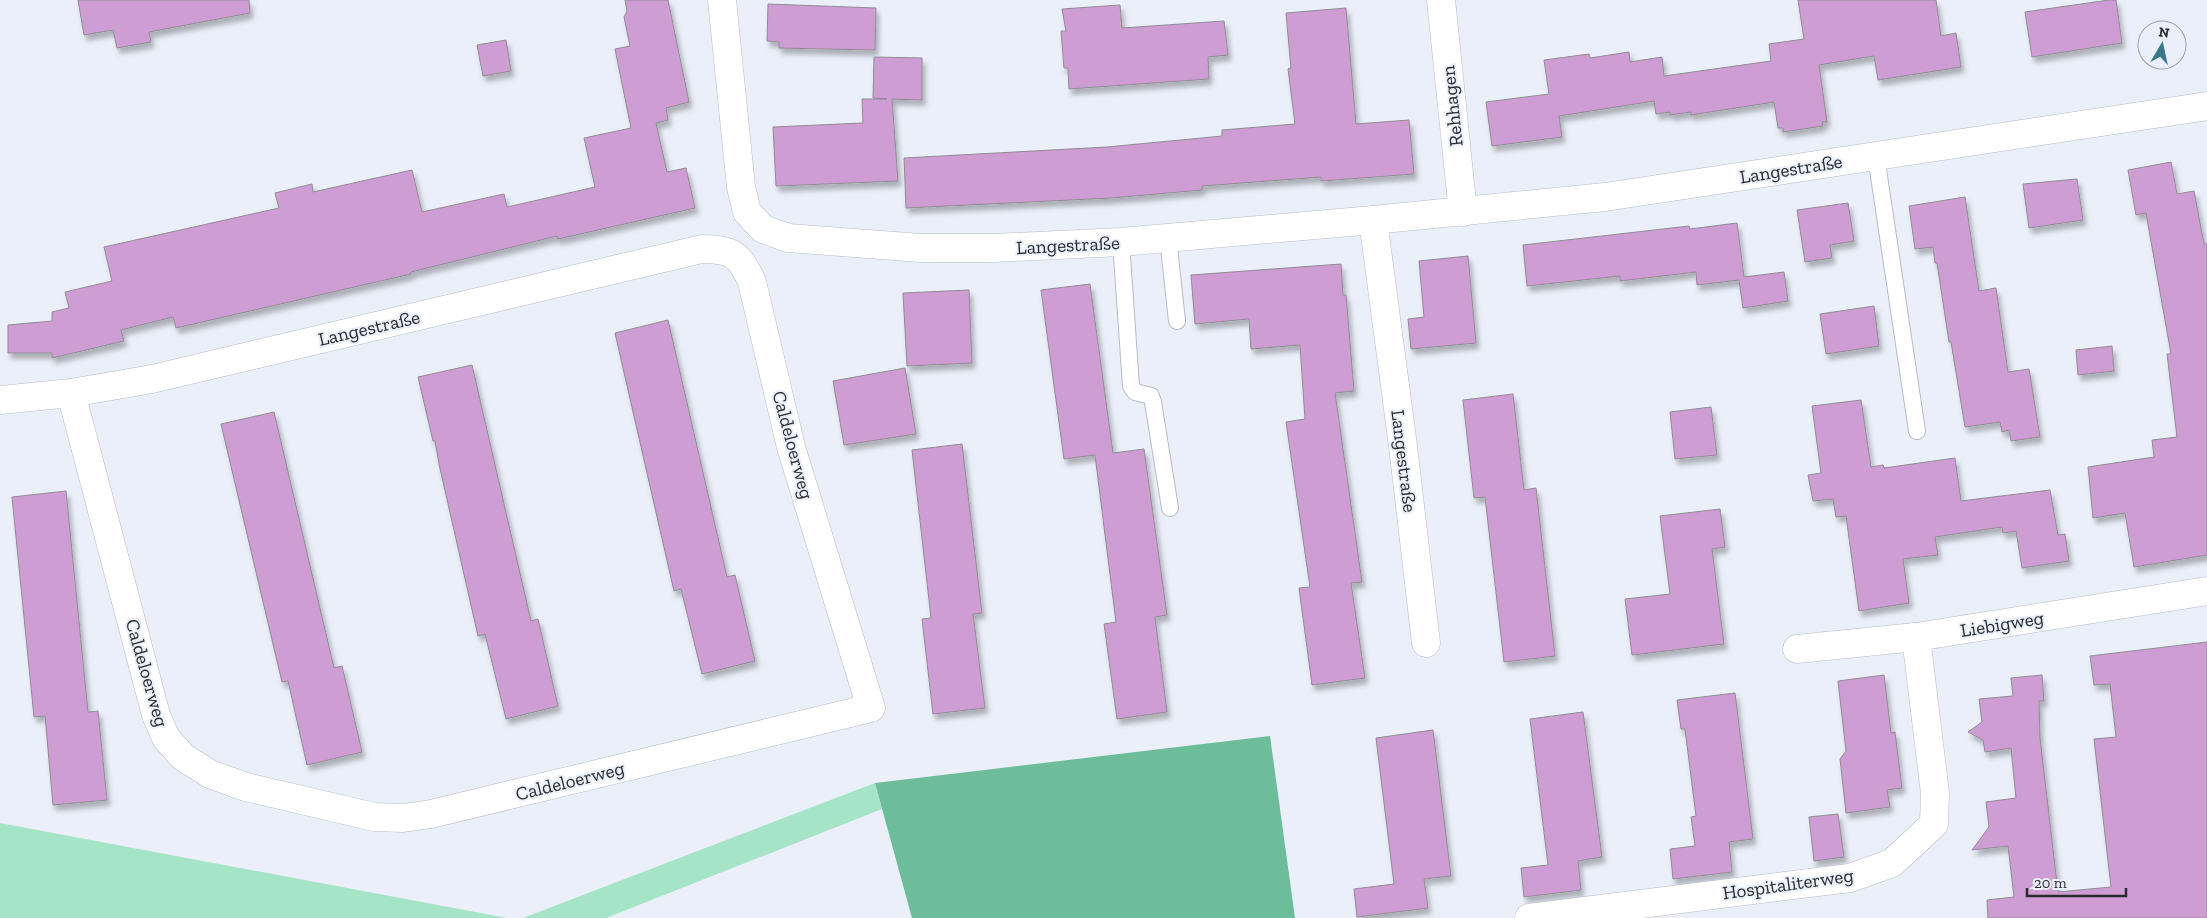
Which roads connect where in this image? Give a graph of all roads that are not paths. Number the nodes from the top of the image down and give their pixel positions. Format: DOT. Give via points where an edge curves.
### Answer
graph roads {
  1 [pos="722,0"];
  2 [pos="1441,0"];
  3 [pos="2207,106"];
  4 [pos="1876,156"];
  5 [pos="1463,212"];
  6 [pos="1373,220"];
  7 [pos="1168,238"];
  8 [pos="1121,242"];
  9 [pos="735,254"];
  10 [pos="1176,321"];
  11 [pos="70,393"];
  12 [pos="0,400"];
  13 [pos="1917,431"];
  14 [pos="1170,508"];
  15 [pos="2207,590"];
  16 [pos="1916,637"];
  17 [pos="1426,643"];
  18 [pos="1797,649"];
  19 [pos="1529,918"];
  1 -- 8 [label="street, Langestraße" via="741,187 747,212 763,229 788,238 921,248"];
  2 -- 5 [label="street, Rehhagen"];
  3 -- 4 [label="street, Langestraße"];
  4 -- 5 [label="street, Langestraße" via="1605,197"];
  4 -- 13 [label="lane"];
  5 -- 6 [label="street, Langestraße"];
  6 -- 7 [label="street, Langestraße"];
  6 -- 17 [label="street, Langestraße"];
  7 -- 8 [label="street, Langestraße"];
  7 -- 10 [label="lane"];
  8 -- 14 [label="lane" via="1131,386 1135,392 1151,396 1153,402"];
  9 -- 11 [label="street, Langestraße" via="720,249 702,249 152,379"];
  9 -- 11 [label="street, Caldeloerweg" via="752,282 791,447 871,708 431,814 403,818 374,817 246,787 210,774 183,757 166,738 156,715"];
  11 -- 12 [label="street, Langestraße"];
  15 -- 16 [label="street, Liebigweg"];
  16 -- 18 [label="street, Liebigweg"];
  16 -- 19 [label="street, Hospitaliterweg" via="1935,793 1934,824 1892,863 1850,878"];
}
